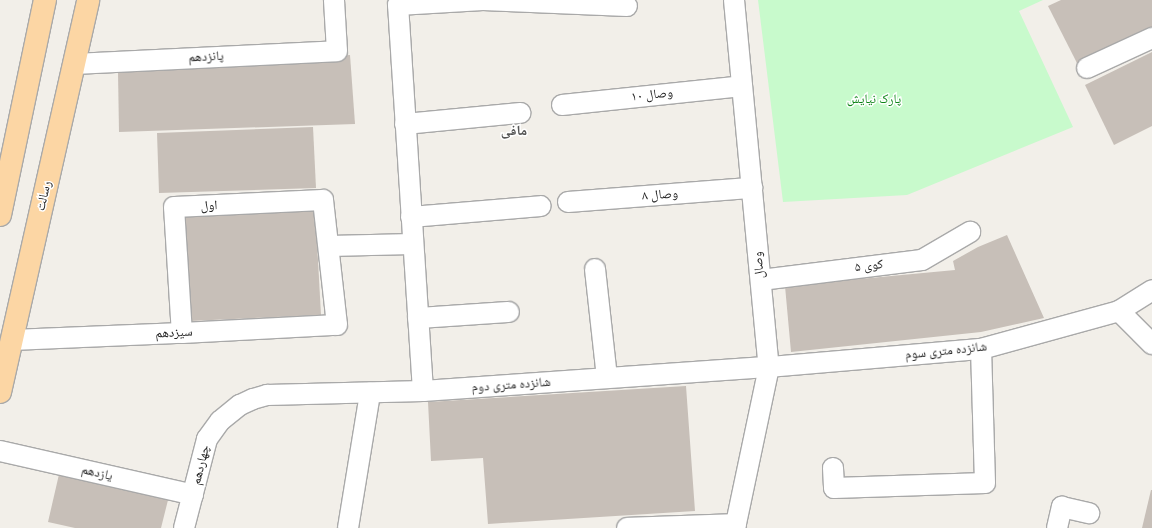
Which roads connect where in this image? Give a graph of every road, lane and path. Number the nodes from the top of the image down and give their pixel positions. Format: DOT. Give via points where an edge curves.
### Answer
graph roads {
  1 [pos="46,0"];
  2 [pos="88,0"];
  3 [pos="334,0"];
  4 [pos="483,0"];
  5 [pos="734,0"];
  6 [pos="627,6"];
  7 [pos="1152,38"];
  8 [pos="74,64"];
  9 [pos="1087,68"];
  10 [pos="742,86"];
  11 [pos="562,105"];
  12 [pos="520,113"];
  13 [pos="405,124"];
  14 [pos="4,179"];
  15 [pos="752,188"];
  16 [pos="568,202"];
  17 [pos="541,206"];
  18 [pos="0,215"];
  19 [pos="412,217"];
  20 [pos="970,232"];
  21 [pos="413,244"];
  22 [pos="328,246"];
  23 [pos="595,270"];
  24 [pos="761,280"];
  25 [pos="1152,290"];
  26 [pos="1118,311"];
  27 [pos="509,312"];
  28 [pos="418,318"];
  29 [pos="182,333"];
  30 [pos="12,340"];
  31 [pos="1152,344"];
  32 [pos="981,349"];
  33 [pos="769,367"];
  34 [pos="607,377"];
  35 [pos="423,391"];
  36 [pos="0,392"];
  37 [pos="370,393"];
  38 [pos="253,399"];
  39 [pos="0,452"];
  40 [pos="833,468"];
  41 [pos="193,495"];
  42 [pos="1089,513"];
  43 [pos="735,526"];
  44 [pos="184,528"];
  45 [pos="348,528"];
  46 [pos="627,528"];
  47 [pos="1056,528"];
  1 -- 14 [label="main road"];
  2 -- 8 [label="main road, رسالت"];
  3 -- 8 [label="street, پانزدهم" via="337,51"];
  4 -- 6 [label="street"];
  4 -- 13 [label="street" via="398,5"];
  5 -- 10 [label="street, وصال"];
  7 -- 9 [label="street"];
  8 -- 30 [label="main road, رسالت"];
  10 -- 11 [label="street, وصال ۱۰"];
  10 -- 15 [label="street, وصال"];
  12 -- 13 [label="street"];
  13 -- 19 [label="street"];
  14 -- 18 [label="main road"];
  15 -- 16 [label="street, وصال ۸"];
  15 -- 24 [label="street, وصال"];
  17 -- 19 [label="street"];
  19 -- 21 [label="street"];
  20 -- 24 [label="street, کوی ۵" via="922,260"];
  21 -- 22 [label="street"];
  21 -- 28 [label="street"];
  22 -- 29 [label="street, سیزدهم" via="337,325"];
  22 -- 29 [label="street, اول" via="323,200 174,208"];
  23 -- 34 [label="street"];
  24 -- 33 [label="street, وصال"];
  25 -- 26 [label="street, شانزده متری سوم"];
  26 -- 31 [label="street"];
  26 -- 32 [label="street, شانزده متری سوم"];
  27 -- 28 [label="street"];
  28 -- 35 [label="street"];
  29 -- 30 [label="street, سیزدهم"];
  30 -- 36 [label="main road, رسالت"];
  32 -- 33 [label="street, شانزده متری سوم"];
  32 -- 40 [label="street" via="985,483 834,488"];
  33 -- 34 [label="street, شانزده متری دوم"];
  33 -- 43 [label="street, وصال"];
  34 -- 35 [label="street, شانزده متری دوم"];
  35 -- 37 [label="street, شانزده متری دوم"];
  37 -- 38 [label="street, شانزده متری دوم" via="267,395"];
  37 -- 45 [label="street"];
  38 -- 41 [label="street, چهاردهم" via="240,405 220,421 207,439"];
  39 -- 41 [label="street, یازدهم"];
  41 -- 44 [label="street, چهاردهم"];
  42 -- 47 [label="street" via="1062,507"];
  43 -- 46 [label="street"];
}
